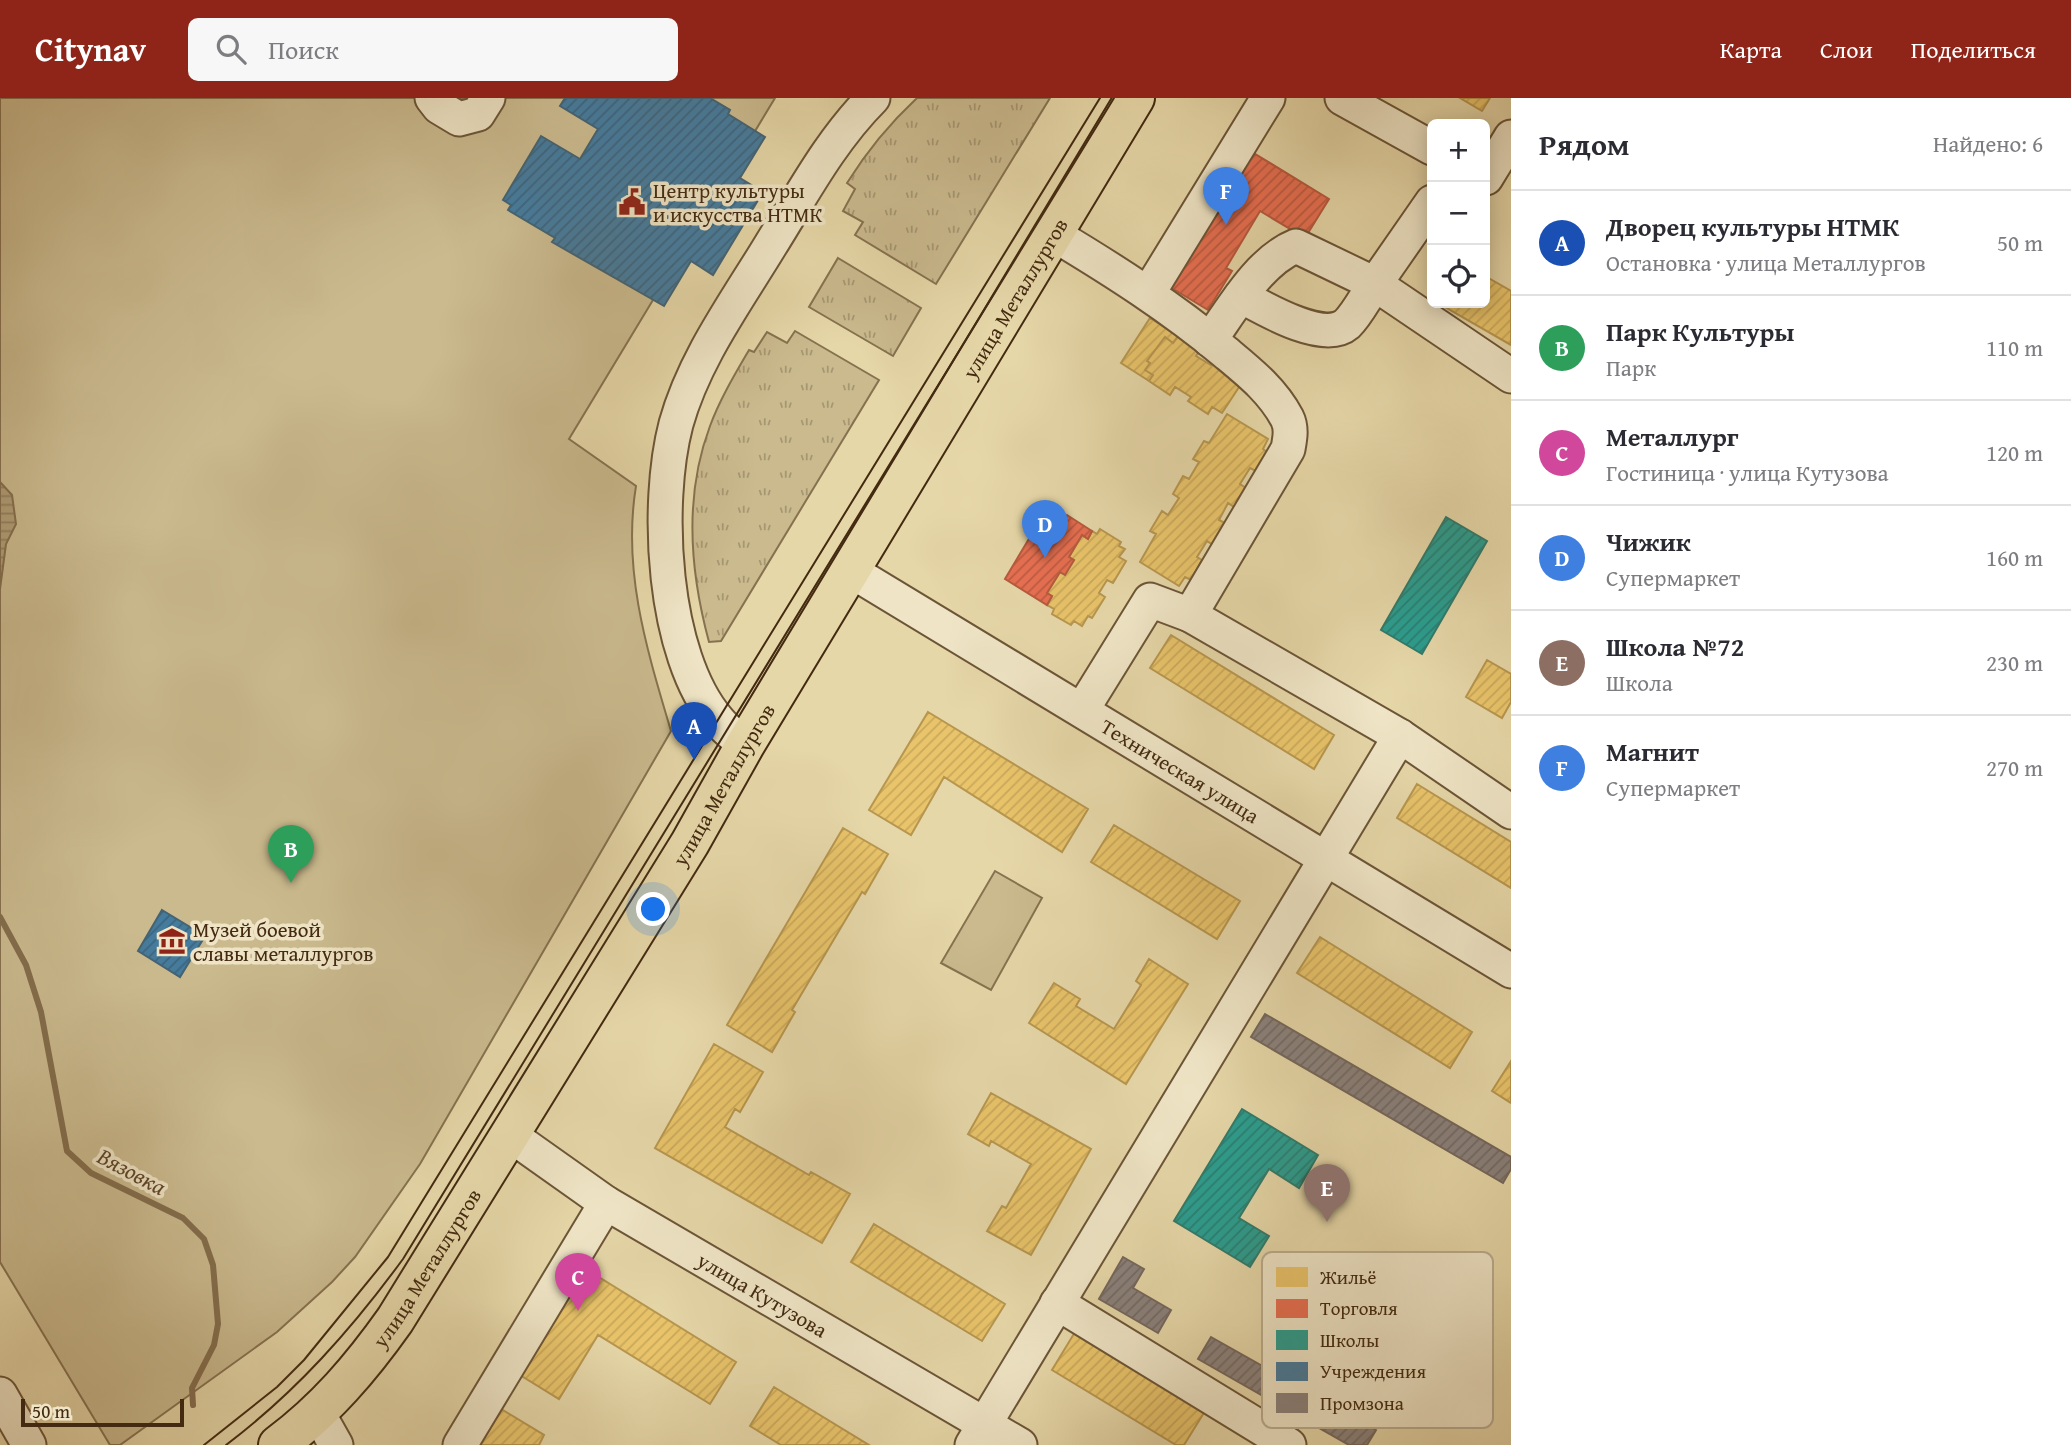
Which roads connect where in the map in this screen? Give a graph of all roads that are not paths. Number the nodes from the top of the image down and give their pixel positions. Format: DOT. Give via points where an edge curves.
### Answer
graph roads {
  1 [pos="488,98"];
  2 [pos="873,98"];
  3 [pos="1135,98"];
  4 [pos="1268,98"];
  5 [pos="1356,101"];
  6 [pos="442,103"];
  7 [pos="1511,137"];
  8 [pos="1427,145"];
  9 [pos="1494,183"];
  10 [pos="1427,209"];
  11 [pos="1053,234"];
  12 [pos="1376,284"];
  13 [pos="1149,292"];
  14 [pos="1241,296"];
  15 [pos="1210,340"];
  16 [pos="1511,376"];
  17 [pos="851,571"];
  18 [pos="1190,615"];
  19 [pos="1082,710"];
  20 [pos="1399,736"];
  21 [pos="745,745"];
  22 [pos="1511,812"];
  23 [pos="1328,858"];
  24 [pos="1511,971"];
  25 [pos="510,1135"];
  26 [pos="606,1203"];
  27 [pos="1057,1303"];
  28 [pos="3,1407"];
  29 [pos="327,1429"];
  30 [pos="978,1434"];
  31 [pos="29,1445"];
  32 [pos="278,1445"];
  33 [pos="460,1445"];
  34 [pos="1020,1445"];
  35 [pos="1289,1445"];
  1 -- 6 [label="street" via="470,118"];
  2 -- 21 [label="street" via="832,147 722,325 688,393 670,454 664,531 679,634 707,705"];
  3 -- 11 [label="main road, улица Металлургов"];
  4 -- 13 [label="street"];
  5 -- 8 [label="street"];
  7 -- 9 [label="street"];
  10 -- 12 [label="street"];
  11 -- 13 [label="street"];
  11 -- 17 [label="main road, улица Металлургов"];
  12 -- 14 [label="street" via="1346,325 1333,330 1316,329"];
  12 -- 14 [label="street" via="1296,246 1282,252"];
  12 -- 16 [label="street"];
  13 -- 15 [label="street"];
  14 -- 15 [label="street"];
  15 -- 18 [label="street" via="1265,385 1288,420 1291,433 1288,449"];
  17 -- 19 [label="street, Техническая улица"];
  17 -- 21 [label="main road, улица Металлургов"];
  18 -- 19 [label="street" via="1150,600"];
  18 -- 20 [label="street"];
  19 -- 23 [label="street, Техническая улица"];
  20 -- 22 [label="street"];
  20 -- 23 [label="street"];
  21 -- 25 [label="main road, улица Металлургов"];
  23 -- 24 [label="street, Техническая улица"];
  23 -- 27 [label="street"];
  25 -- 26 [label="street, улица Кутузова"];
  25 -- 29 [label="main road, улица Металлургов" via="395,1320 347,1383"];
  26 -- 30 [label="street, улица Кутузова"];
  26 -- 33 [label="street"];
  27 -- 30 [label="street"];
  27 -- 35 [label="street"];
  28 -- 31 [label="street"];
  29 -- 32 [label="main road, улица Металлургов"];
  30 -- 34 [label="street, улица Кутузова"];
}
